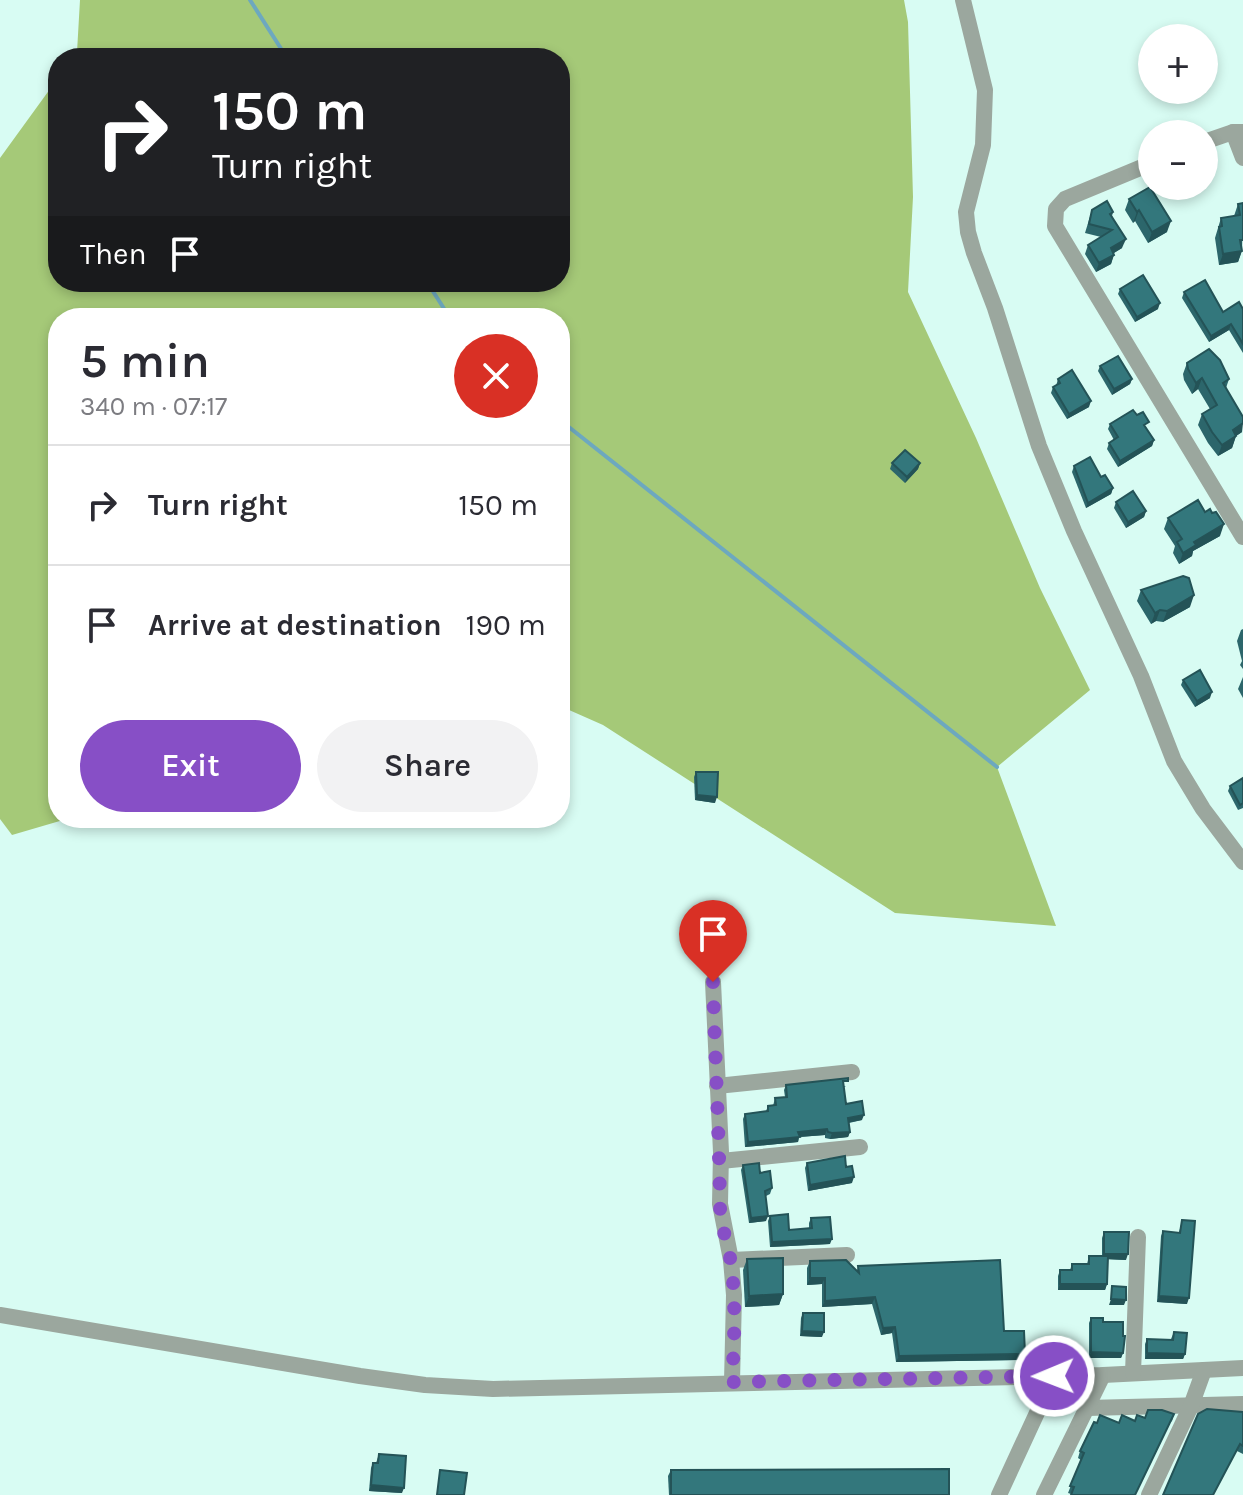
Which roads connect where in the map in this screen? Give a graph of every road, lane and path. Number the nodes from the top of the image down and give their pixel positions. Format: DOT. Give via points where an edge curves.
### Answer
graph roads {
  1 [pos="963,0"];
  2 [pos="1238,132"];
  3 [pos="1218,138"];
  4 [pos="1243,158"];
  5 [pos="1138,168"];
  6 [pos="1243,537"];
  7 [pos="1243,862"];
  8 [pos="713,982"];
  9 [pos="852,1072"];
  10 [pos="717,1086"];
  11 [pos="860,1147"];
  12 [pos="721,1161"];
  13 [pos="1138,1237"];
  14 [pos="847,1255"];
  15 [pos="731,1260"];
  16 [pos="0,1315"];
  17 [pos="1243,1368"];
  18 [pos="1204,1370"];
  19 [pos="1133,1373"];
  20 [pos="1103,1375"];
  21 [pos="1054,1376"];
  22 [pos="732,1382"];
  23 [pos="1243,1404"];
  24 [pos="1191,1406"];
  25 [pos="1088,1408"];
  26 [pos="999,1495"];
  27 [pos="1044,1495"];
  28 [pos="1149,1495"];
  1 -- 7 [label="street" via="985,90 983,145 966,212 974,253 1039,446 1174,761"];
  2 -- 3 [label="street"];
  2 -- 4 [label="street"];
  5 -- 6 [label="street" via="1060,203 1054,214 1057,231"];
  8 -- 10 [label="street"];
  9 -- 10 [label="street"];
  10 -- 12 [label="street"];
  11 -- 12 [label="street"];
  12 -- 15 [label="street" via="721,1213"];
  13 -- 19 [label="street"];
  14 -- 15 [label="street"];
  15 -- 22 [label="street"];
  16 -- 22 [label="street" via="425,1385 603,1388"];
  17 -- 18 [label="street"];
  18 -- 19 [label="street"];
  18 -- 24 [label="street"];
  19 -- 20 [label="street"];
  20 -- 21 [label="street"];
  20 -- 25 [label="street"];
  21 -- 22 [label="street"];
  21 -- 26 [label="street"];
  23 -- 24 [label="street"];
  24 -- 25 [label="street"];
  24 -- 28 [label="street"];
  25 -- 27 [label="street"];
}
